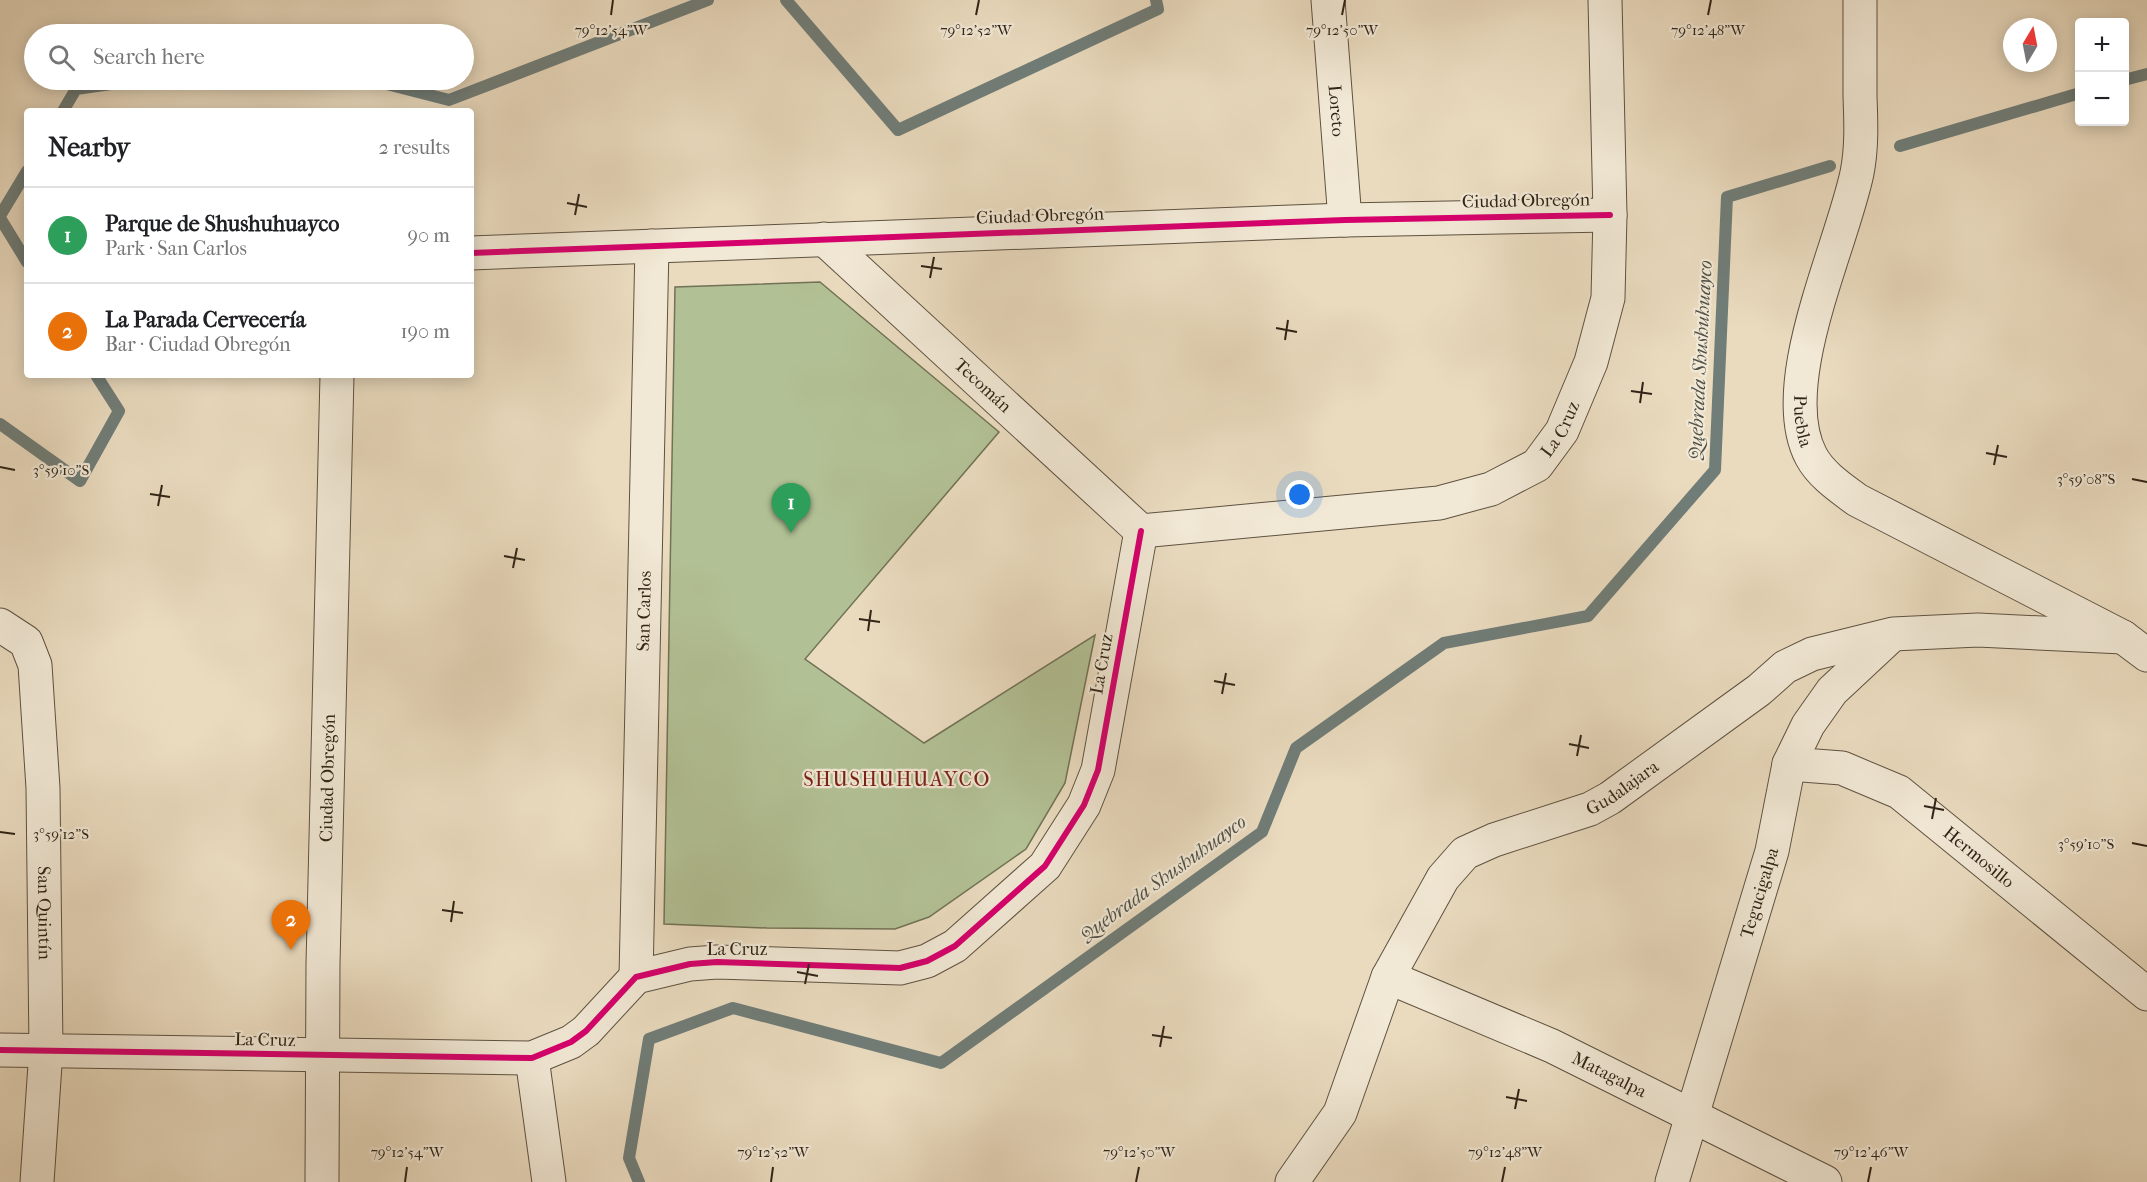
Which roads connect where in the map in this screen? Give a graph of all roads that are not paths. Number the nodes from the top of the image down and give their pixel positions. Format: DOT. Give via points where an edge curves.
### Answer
graph roads {
  1 [pos="1328,0"];
  2 [pos="1605,0"];
  3 [pos="1860,0"];
  4 [pos="1610,215"];
  5 [pos="1346,220"];
  6 [pos="824,239"];
  7 [pos="652,246"];
  8 [pos="474,253"];
  9 [pos="336,378"];
  10 [pos="1141,531"];
  11 [pos="0,625"];
  12 [pos="1893,634"];
  13 [pos="2135,646"];
  14 [pos="1789,764"];
  15 [pos="636,977"];
  16 [pos="1388,977"];
  17 [pos="2147,994"];
  18 [pos="0,1050"];
  19 [pos="46,1050"];
  20 [pos="322,1056"];
  21 [pos="532,1058"];
  22 [pos="1693,1115"];
  23 [pos="37,1182"];
  24 [pos="322,1182"];
  25 [pos="549,1182"];
  26 [pos="1292,1182"];
  27 [pos="1672,1182"];
  28 [pos="1825,1182"];
  1 -- 5 [label="street, Loreto"];
  2 -- 4 [label="street, La Cruz"];
  3 -- 13 [label="street, Puebla" via="1861,140 1857,173 1804,356 1800,389 1803,428 1811,457 1832,481 1857,500"];
  4 -- 5 [label="street, Ciudad Obregón"];
  4 -- 10 [label="street, La Cruz" via="1608,298 1591,362 1562,430 1537,465 1491,489 1439,503"];
  5 -- 6 [label="street, Ciudad Obregón"];
  6 -- 7 [label="street, Ciudad Obregón"];
  6 -- 10 [label="street, Tecomán"];
  7 -- 8 [label="street, Ciudad Obregón"];
  7 -- 15 [label="street, San Carlos"];
  9 -- 20 [label="street, Ciudad Obregón"];
  10 -- 15 [label="street, La Cruz" via="1098,770 1084,805 1045,866 955,946 927,961 900,968 717,962"];
  11 -- 19 [label="street, San Quintín" via="26,642 35,666 43,788"];
  12 -- 13 [label="street, Gudalajara" via="1978,630"];
  12 -- 14 [label="street, Tegucigalpa" via="1832,691 1808,725"];
  12 -- 16 [label="street, Gudalajara" via="1812,654 1785,667 1610,798 1590,809 1465,853 1443,878"];
  14 -- 17 [label="street, Hermosillo" via="1842,768 1899,792"];
  14 -- 22 [label="street, Tegucigalpa" via="1772,851"];
  15 -- 21 [label="street, La Cruz" via="586,1032"];
  16 -- 22 [label="street, Matagalpa" via="1552,1046"];
  16 -- 26 [label="street, Gudalajara" via="1340,1113"];
  18 -- 19 [label="street, La Cruz"];
  19 -- 20 [label="street, La Cruz"];
  19 -- 23 [label="street, San Quintín"];
  20 -- 21 [label="street, La Cruz"];
  20 -- 24 [label="street, Ciudad Obregón"];
  21 -- 25 [label="street"];
  22 -- 27 [label="street, Tegucigalpa"];
  22 -- 28 [label="street, Matagalpa"];
}
